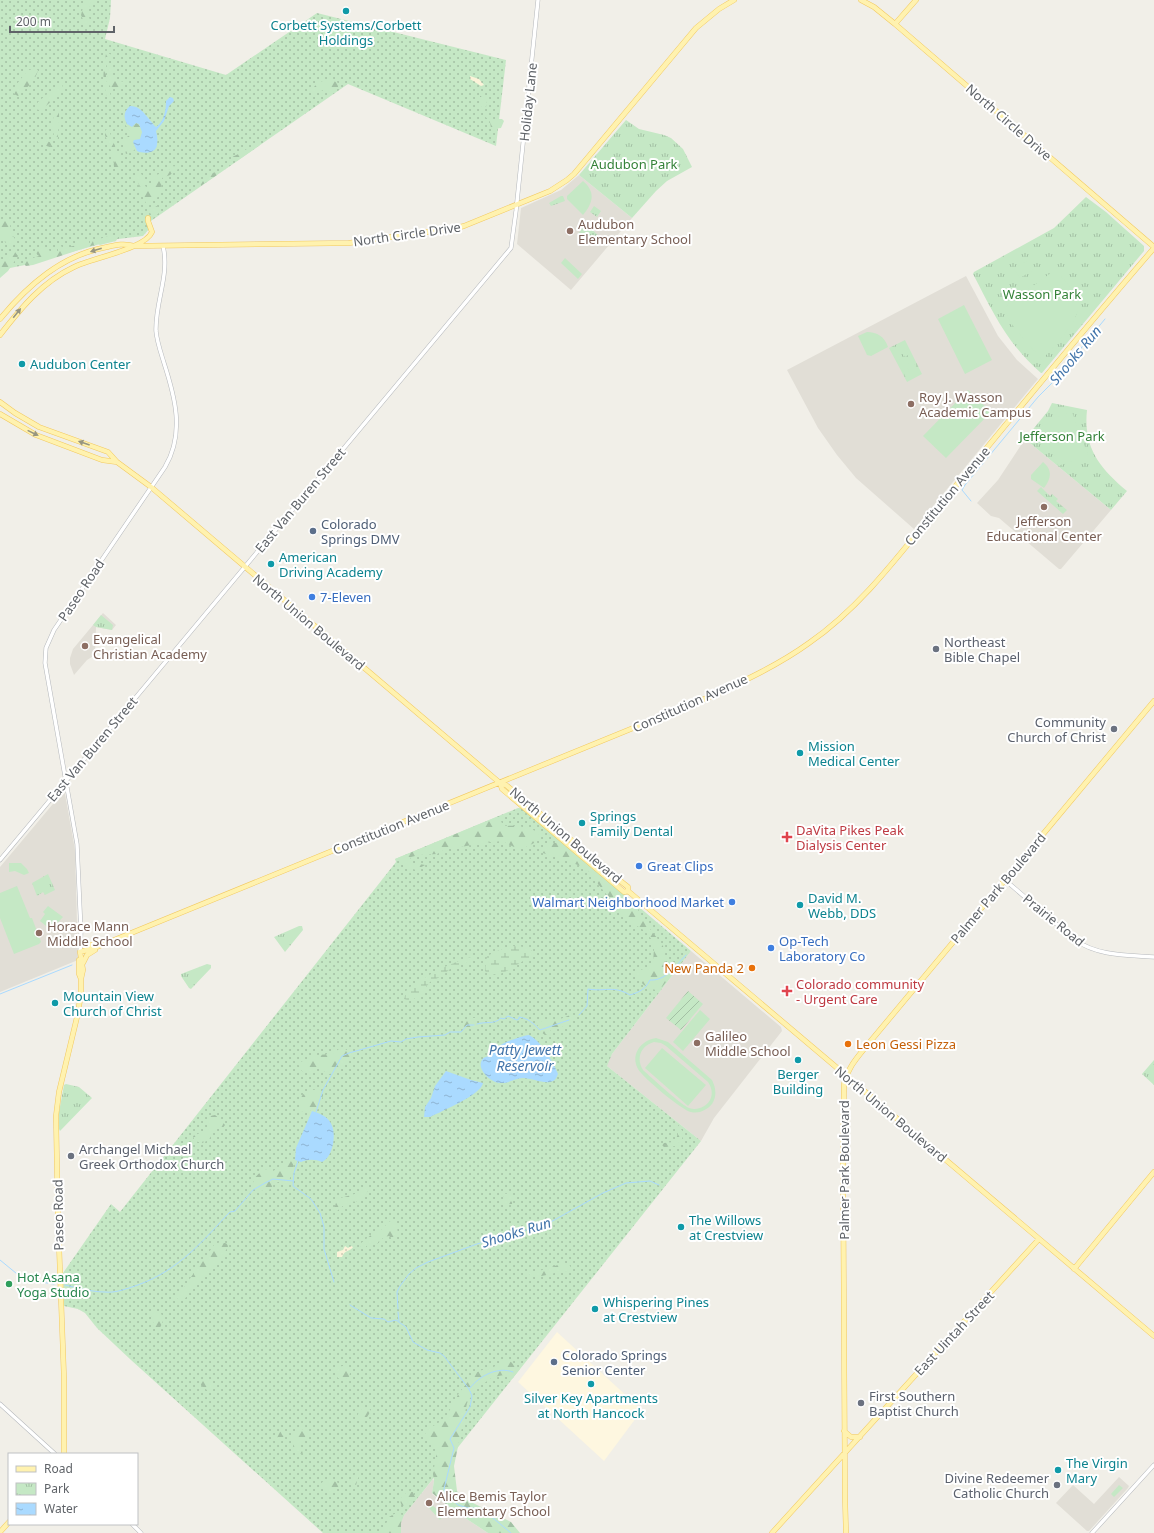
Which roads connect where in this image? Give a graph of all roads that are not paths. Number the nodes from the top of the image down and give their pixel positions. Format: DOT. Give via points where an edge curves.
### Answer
graph roads {
  1 [pos="538,0"];
  2 [pos="734,0"];
  3 [pos="861,0"];
  4 [pos="916,0"];
  5 [pos="895,24"];
  6 [pos="517,205"];
  7 [pos="148,218"];
  8 [pos="134,246"];
  9 [pos="163,246"];
  10 [pos="1154,247"];
  11 [pos="0,319"];
  12 [pos="0,335"];
  13 [pos="0,402"];
  14 [pos="0,414"];
  15 [pos="117,462"];
  16 [pos="151,488"];
  17 [pos="245,567"];
  18 [pos="1154,701"];
  19 [pos="65,782"];
  20 [pos="500,783"];
  21 [pos="0,860"];
  22 [pos="1005,880"];
  23 [pos="81,943"];
  24 [pos="104,944"];
  25 [pos="97,947"];
  26 [pos="80,952"];
  27 [pos="1154,958"];
  28 [pos="84,970"];
  29 [pos="81,979"];
  30 [pos="846,1076"];
  31 [pos="1154,1172"];
  32 [pos="1039,1239"];
  33 [pos="1074,1269"];
  34 [pos="1154,1336"];
  35 [pos="0,1404"];
  36 [pos="844,1430"];
  37 [pos="860,1437"];
  38 [pos="54,1453"];
  39 [pos="64,1453"];
  40 [pos="844,1454"];
  41 [pos="1154,1465"];
  42 [pos="8,1523"];
  43 [pos="133,1525"];
  44 [pos="776,1528"];
  45 [pos="0,1532"];
  46 [pos="142,1533"];
  47 [pos="772,1533"];
  48 [pos="781,1533"];
  49 [pos="846,1533"];
  50 [pos="1092,1533"];
  1 -- 6 [label="street, Holiday Lane"];
  2 -- 6 [label="main road, North Circle Drive" via="696,28 574,174 554,188"];
  3 -- 5 [label="main road, North Circle Drive"];
  4 -- 5 [label="main road"];
  5 -- 10 [label="main road, North Circle Drive"];
  6 -- 9 [label="main road, North Circle Drive" via="456,228 349,243"];
  6 -- 17 [label="street, East Van Buren Street" via="513,240 508,251"];
  7 -- 8 [label="main road" via="152,229 150,235"];
  8 -- 9 [label="main road, North Circle Drive"];
  8 -- 11 [label="main road, North Circle Drive, one-way" via="122,244 98,248 61,264 34,283"];
  12 -- 8 [label="main road, North Circle Drive, one-way" via="29,300 53,279 87,261"];
  9 -- 16 [label="street, Paseo Road" via="166,268 156,332 175,401 177,430 169,459"];
  10 -- 20 [label="main road, Constitution Avenue" via="884,573 848,610 810,643 714,695"];
  15 -- 13 [label="main road, North Union Boulevard, one-way" via="108,452 39,427"];
  14 -- 15 [label="main road, North Union Boulevard, one-way" via="41,437 102,460"];
  15 -- 16 [label="main road, North Union Boulevard"];
  16 -- 17 [label="main road, North Union Boulevard"];
  16 -- 19 [label="street, Paseo Road" via="80,590 48,642 45,663"];
  17 -- 19 [label="street, East Van Buren Street"];
  17 -- 20 [label="main road, North Union Boulevard"];
  18 -- 22 [label="main road, Palmer Park Boulevard"];
  19 -- 21 [label="street, East Van Buren Street"];
  19 -- 23 [label="street, Paseo Road" via="77,848"];
  20 -- 24 [label="main road, Constitution Avenue"];
  20 -- 30 [label="main road, North Union Boulevard" via="502,788 624,892 628,892"];
  22 -- 27 [label="street, Prairie Road" via="1085,946 1106,954"];
  22 -- 30 [label="main road, Palmer Park Boulevard" via="862,1051"];
  23 -- 24 [label="main road"];
  23 -- 26 [label="street, Paseo Road"];
  24 -- 25 [label="main road, Constitution Avenue"];
  25 -- 26 [label="main road, Constitution Avenue"];
  25 -- 28 [label="main road" via="85,958"];
  26 -- 28 [label="main road, Paseo Road"];
  26 -- 29 [label="main road, Paseo Road" via="78,958"];
  28 -- 29 [label="main road, Paseo Road"];
  29 -- 39 [label="main road, Paseo Road" via="78,1013 58,1096 56,1116"];
  30 -- 32 [label="main road, North Union Boulevard"];
  30 -- 36 [label="main road, Palmer Park Boulevard" via="843,1157"];
  31 -- 33 [label="main road"];
  32 -- 33 [label="main road, North Union Boulevard"];
  32 -- 37 [label="main road, East Uintah Street"];
  33 -- 34 [label="main road, North Union Boulevard"];
  35 -- 38 [label="street"];
  36 -- 37 [label="main road" via="851,1437"];
  36 -- 40 [label="main road, Palmer Park Boulevard"];
  37 -- 40 [label="main road, East Uintah Street"];
  40 -- 44 [label="main road, East Uintah Street"];
  40 -- 49 [label="main road, Palmer Park Boulevard"];
  41 -- 50 [label="street"];
  42 -- 45 [label="main road"];
  43 -- 46 [label="street"];
  44 -- 47 [label="main road, East Uintah Street"];
  44 -- 48 [label="main road"];
}
